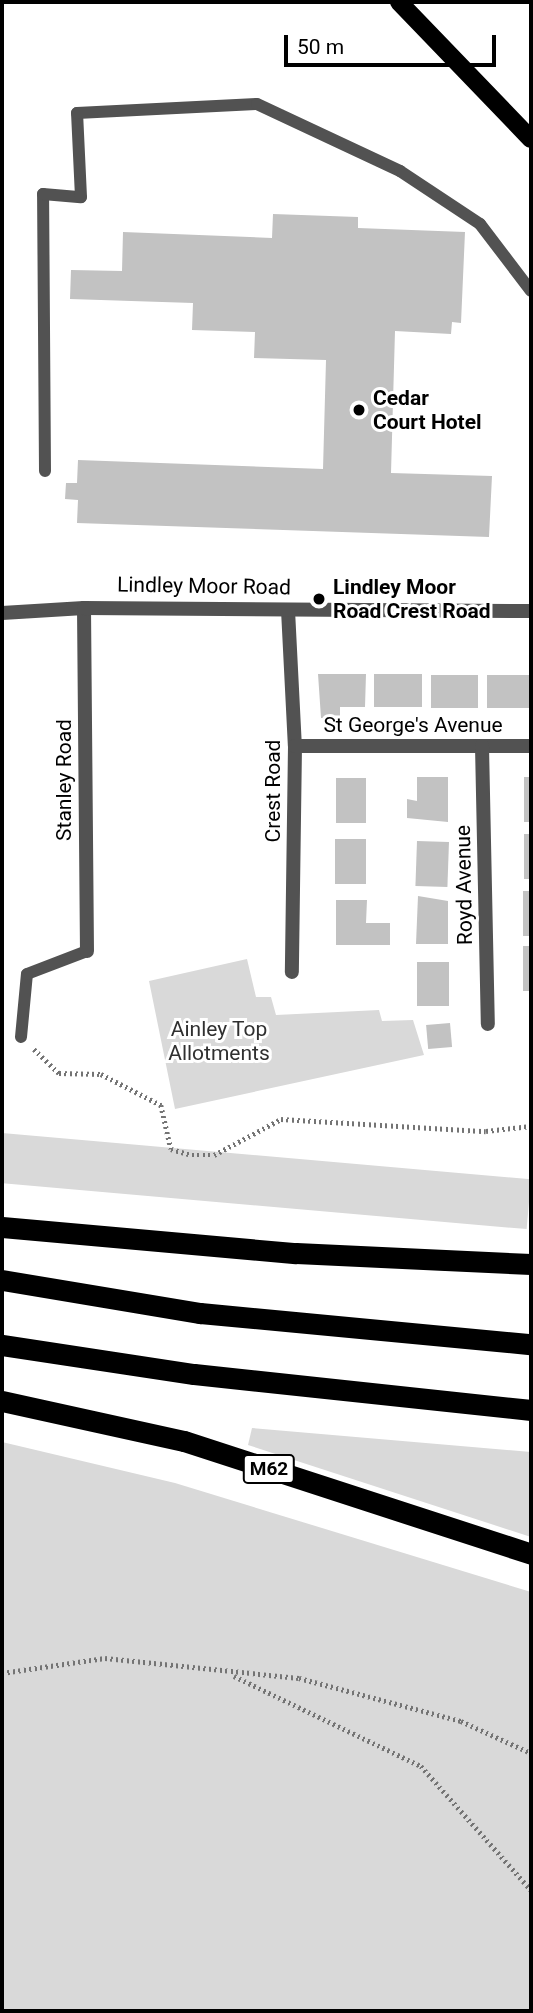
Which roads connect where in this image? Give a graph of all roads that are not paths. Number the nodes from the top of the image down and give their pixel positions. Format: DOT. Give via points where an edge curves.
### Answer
graph roads {
  1 [pos="399,2"];
  2 [pos="531,139"];
  3 [pos="531,291"];
  4 [pos="45,471"];
  5 [pos="84,608"];
  6 [pos="288,610"];
  7 [pos="531,611"];
  8 [pos="2,614"];
  9 [pos="295,746"];
  10 [pos="482,746"];
  11 [pos="531,746"];
  12 [pos="87,951"];
  13 [pos="292,972"];
  14 [pos="488,1024"];
  15 [pos="21,1037"];
  16 [pos="2,1227"];
  17 [pos="531,1264"];
  18 [pos="2,1280"];
  19 [pos="531,1344"];
  20 [pos="2,1345"];
  21 [pos="2,1401"];
  22 [pos="531,1409"];
  23 [pos="531,1554"];
  1 -- 2 [label="main road"];
  3 -- 4 [label="lane" via="480,224 400,172 257,104 78,113 81,197 43,194"];
  5 -- 6 [label="street, Lindley Moor Road"];
  5 -- 8 [label="street, Lindley Moor Road"];
  5 -- 12 [label="street, Stanley Road"];
  6 -- 7 [label="street, Lindley Moor Road"];
  6 -- 9 [label="street, Crest Road"];
  9 -- 10 [label="street, St George's Avenue"];
  9 -- 13 [label="street, Crest Road"];
  10 -- 11 [label="street, St George's Avenue"];
  10 -- 14 [label="street, Royd Avenue"];
  12 -- 15 [label="lane" via="27,974"];
  16 -- 17 [label="highway" via="296,1253"];
  18 -- 19 [label="highway" via="200,1313"];
  20 -- 22 [label="highway" via="194,1374"];
  21 -- 23 [label="highway, M62" via="184,1441"];
}
